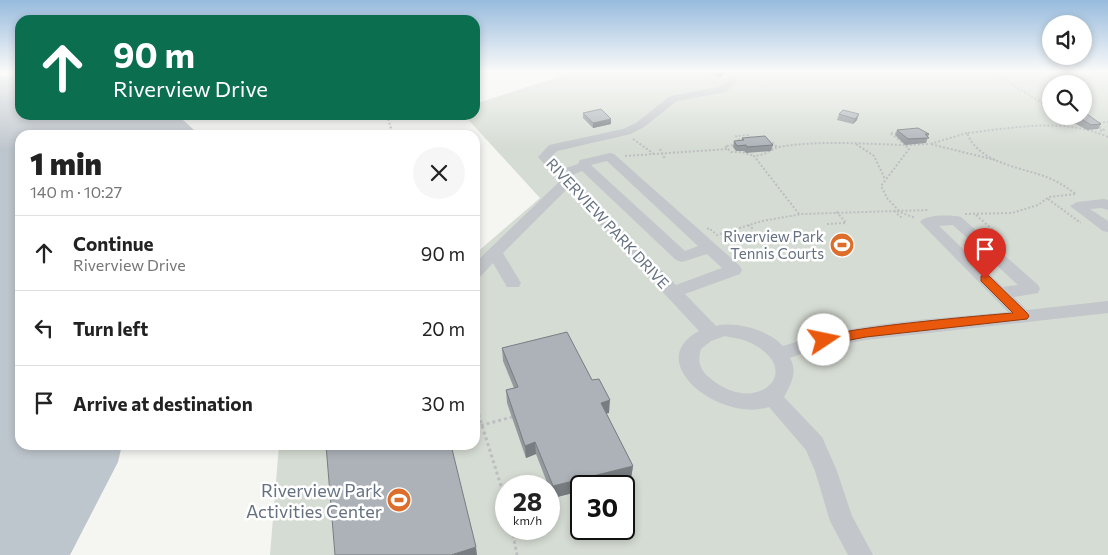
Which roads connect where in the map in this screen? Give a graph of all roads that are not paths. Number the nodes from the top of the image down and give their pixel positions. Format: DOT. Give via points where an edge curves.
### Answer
graph roads {
  1 [pos="674,98"];
  2 [pos="584,166"];
  3 [pos="564,178"];
  4 [pos="1108,206"];
  5 [pos="1108,228"];
  6 [pos="709,248"];
  7 [pos="495,252"];
  8 [pos="480,267"];
  9 [pos="513,283"];
  10 [pos="673,292"];
  11 [pos="999,293"];
  12 [pos="1108,306"];
  13 [pos="1023,316"];
  14 [pos="711,332"];
  15 [pos="780,354"];
  16 [pos="772,397"];
  17 [pos="861,555"];
  1 -- 3 [label="street, RIVERVIEW PARK DRIVE" via="626,132 550,151 544,157"];
  2 -- 3 [label="street"];
  2 -- 6 [label="street" via="682,257"];
  2 -- 6 [label="street" via="584,163 610,157"];
  3 -- 7 [label="street"];
  3 -- 10 [label="street, RIVERVIEW PARK DRIVE"];
  4 -- 5 [label="street" via="1104,203 1077,206"];
  6 -- 10 [label="lane" via="734,270"];
  7 -- 8 [label="street"];
  7 -- 9 [label="street"];
  10 -- 14 [label="street, RIVERVIEW PARK DRIVE"];
  11 -- 11 [label="street" via="931,217 927,222 956,220 1032,289"];
  11 -- 13 [label="street"];
  12 -- 13 [label="street"];
  13 -- 15 [label="street" via="837,337"];
  14 -- 15 [label="street" via="733,330 756,336"];
  14 -- 16 [label="street" via="700,337 689,356 698,380 717,394 741,402 758,402"];
  15 -- 16 [label="street" via="787,378 782,389"];
  16 -- 17 [label="street" via="814,444 842,521"];
}
